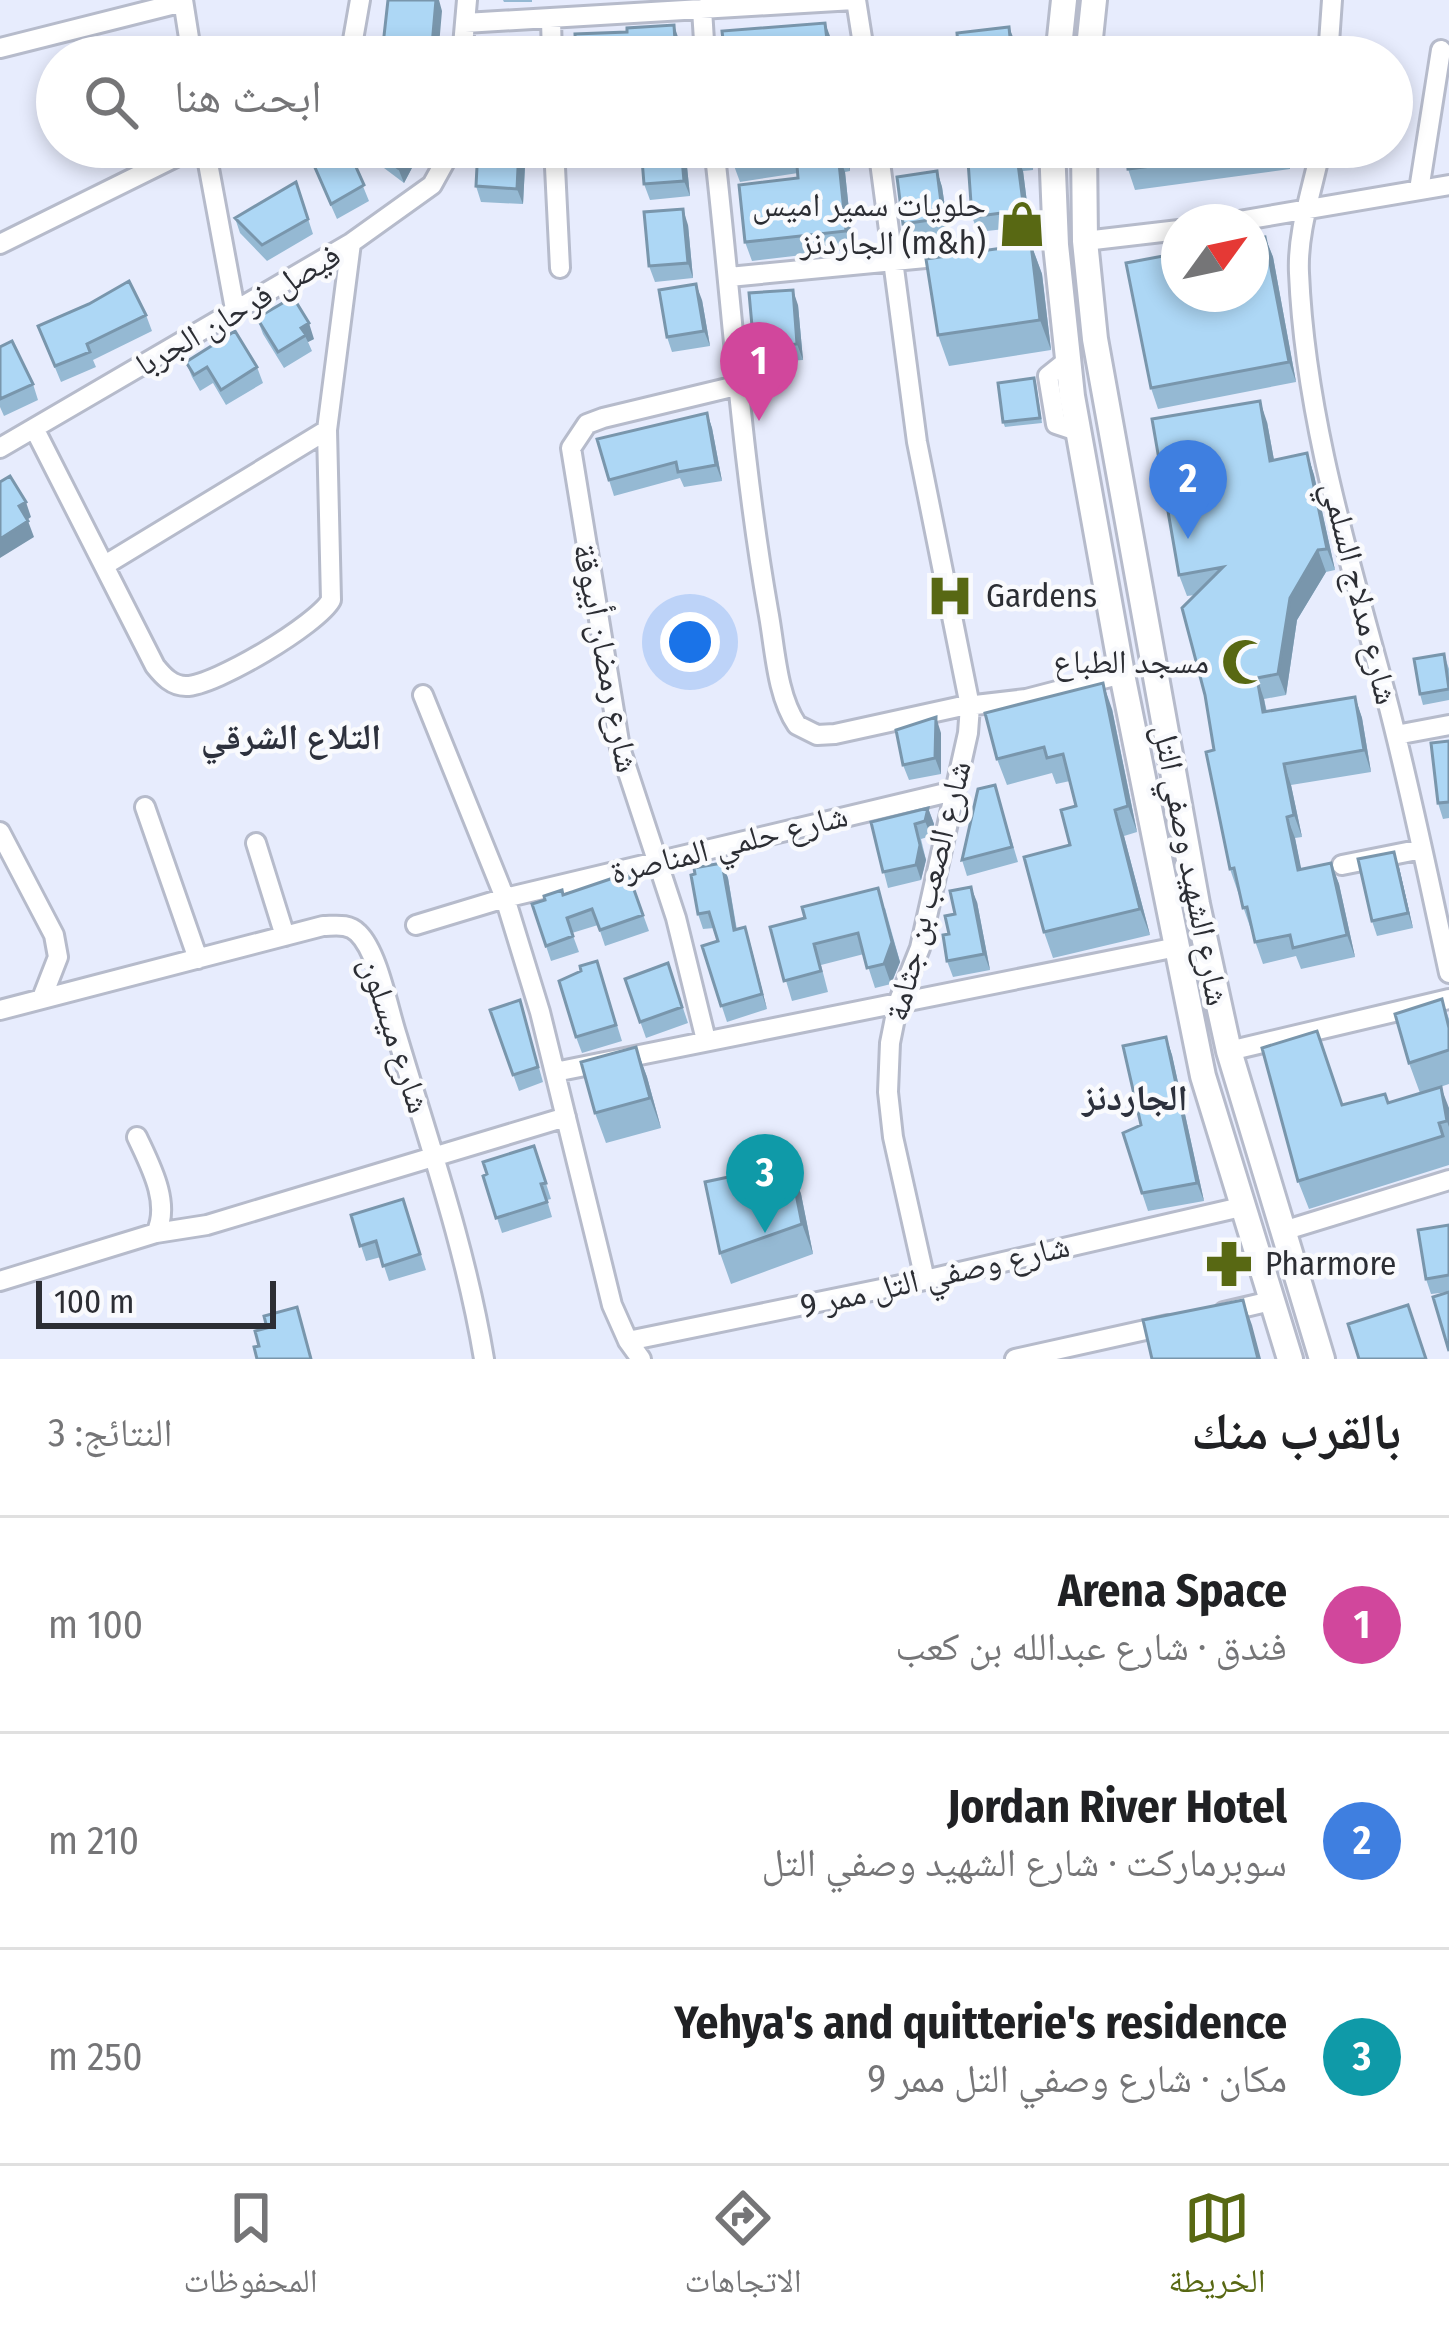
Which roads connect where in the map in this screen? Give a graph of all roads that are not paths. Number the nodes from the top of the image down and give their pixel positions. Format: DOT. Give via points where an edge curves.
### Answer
graph roads {
  1 [pos="360,0"];
  2 [pos="467,0"];
  3 [pos="855,0"];
  4 [pos="1331,0"];
  5 [pos="183,1"];
  6 [pos="1063,6"];
  7 [pos="1093,7"];
  8 [pos="702,9"];
  9 [pos="551,20"];
  10 [pos="465,23"];
  11 [pos="47,36"];
  12 [pos="189,36"];
  13 [pos="354,36"];
  14 [pos="464,36"];
  15 [pos="551,36"];
  16 [pos="704,36"];
  17 [pos="861,36"];
  18 [pos="1060,36"];
  19 [pos="1329,36"];
  20 [pos="36,39"];
  21 [pos="0,48"];
  22 [pos="1441,50"];
  23 [pos="157,168"];
  24 [pos="205,168"];
  25 [pos="441,168"];
  26 [pos="555,168"];
  27 [pos="716,168"];
  28 [pos="881,168"];
  29 [pos="1051,168"];
  30 [pos="1084,168"];
  31 [pos="1316,168"];
  32 [pos="1449,185"];
  33 [pos="1419,190"];
  34 [pos="1307,209"];
  35 [pos="1269,216"];
  36 [pos="1161,232"];
  37 [pos="1085,241"];
  38 [pos="351,243"];
  39 [pos="0,244"];
  40 [pos="996,251"];
  41 [pos="893,262"];
  42 [pos="560,268"];
  43 [pos="729,278"];
  44 [pos="235,309"];
  45 [pos="736,386"];
  46 [pos="34,428"];
  47 [pos="327,430"];
  48 [pos="0,448"];
  49 [pos="104,565"];
  50 [pos="1123,674"];
  51 [pos="422,695"];
  52 [pos="970,706"];
  53 [pos="1449,725"];
  54 [pos="1396,736"];
  55 [pos="953,791"];
  56 [pos="145,807"];
  57 [pos="0,832"];
  58 [pos="256,843"];
  59 [pos="1422,849"];
  60 [pos="656,862"];
  61 [pos="1342,866"];
  62 [pos="505,898"];
  63 [pos="416,925"];
  64 [pos="285,936"];
  65 [pos="1177,947"];
  66 [pos="198,959"];
  67 [pos="1449,973"];
  68 [pos="42,998"];
  69 [pos="1449,999"];
  70 [pos="898,1003"];
  71 [pos="0,1010"];
  72 [pos="706,1040"];
  73 [pos="1229,1051"];
  74 [pos="555,1072"];
  75 [pos="566,1117"];
  76 [pos="137,1137"];
  77 [pos="434,1158"];
  78 [pos="1449,1180"];
  79 [pos="1241,1207"];
  80 [pos="1283,1231"];
  81 [pos="156,1233"];
  82 [pos="925,1280"];
  83 [pos="0,1281"];
  84 [pos="1271,1301"];
  85 [pos="1208,1316"];
  86 [pos="1186,1321"];
  87 [pos="628,1341"];
  88 [pos="484,1359"];
  89 [pos="641,1359"];
  90 [pos="1015,1359"];
  91 [pos="1290,1359"];
  92 [pos="1322,1359"];
  1 -- 13 [label="street"];
  2 -- 10 [label="street"];
  3 -- 8 [label="street"];
  3 -- 17 [label="street"];
  4 -- 19 [label="street"];
  5 -- 11 [label="street"];
  5 -- 12 [label="street"];
  6 -- 7 [label="main road"];
  6 -- 18 [label="main road"];
  8 -- 9 [label="street"];
  8 -- 16 [label="street"];
  9 -- 10 [label="street"];
  9 -- 15 [label="street"];
  10 -- 14 [label="street"];
  20 -- 21 [label="street"];
  22 -- 33 [label="street"];
  23 -- 39 [label="street"];
  24 -- 44 [label="street"];
  25 -- 38 [label="street, فيصل فرحان الجربا" via="432,185"];
  26 -- 42 [label="street"];
  27 -- 43 [label="street"];
  28 -- 41 [label="street, شارع الصعب بن جثامة"];
  29 -- 50 [label="main road, شارع الشهيد وصفي التل" via="1046,246"];
  30 -- 37 [label="main road, شارع الشهيد وصفي التل"];
  31 -- 34 [label="street, شارع مدلاج السلمي"];
  32 -- 33 [label="street"];
  33 -- 34 [label="street"];
  34 -- 35 [label="street"];
  34 -- 54 [label="street, شارع مدلاج السلمي" via="1299,273 1321,436"];
  36 -- 37 [label="street"];
  37 -- 73 [label="main road, شارع الشهيد وصفي التل" via="1112,451"];
  38 -- 44 [label="street, فيصل فرحان الجربا"];
  38 -- 47 [label="street"];
  40 -- 41 [label="street"];
  41 -- 43 [label="street"];
  41 -- 52 [label="street, شارع الصعب بن جثامة" via="926,489"];
  43 -- 45 [label="street"];
  44 -- 46 [label="street, فيصل فرحان الجربا"];
  45 -- 52 [label="street" via="772,634 797,725 836,734"];
  45 -- 60 [label="street, شارع رمضان أبيوقة" via="587,424 571,448 615,727"];
  46 -- 48 [label="street, فيصل فرحان الجربا"];
  46 -- 49 [label="street"];
  47 -- 49 [label="street"];
  47 -- 49 [label="street" via="332,600 314,620 183,686 155,666"];
  50 -- 52 [label="street"];
  50 -- 65 [label="main road, شارع الشهيد وصفي التل"];
  51 -- 62 [label="street"];
  52 -- 55 [label="street, شارع الصعب بن جثامة"];
  53 -- 54 [label="street"];
  54 -- 59 [label="street, شارع مدلاج السلمي"];
  55 -- 60 [label="street, شارع حلمي المناصرة"];
  55 -- 70 [label="street, شارع الصعب بن جثامة" via="920,948"];
  56 -- 66 [label="street"];
  57 -- 68 [label="street" via="54,935 58,957"];
  58 -- 64 [label="street"];
  59 -- 61 [label="street"];
  59 -- 67 [label="street, شارع مدلاج السلمي"];
  60 -- 62 [label="street, شارع حلمي المناصرة"];
  60 -- 72 [label="street, شارع رمضان أبيوقة"];
  62 -- 63 [label="street, شارع حلمي المناصرة"];
  62 -- 74 [label="street"];
  64 -- 66 [label="street, شارع ميسلون"];
  64 -- 77 [label="street, شارع ميسلون" via="339,925 358,933 378,973"];
  65 -- 70 [label="street"];
  65 -- 79 [label="main road, شارع الشهيد وصفي التل"];
  66 -- 68 [label="street, شارع ميسلون"];
  68 -- 71 [label="street, شارع ميسلون"];
  69 -- 73 [label="street"];
  70 -- 72 [label="street"];
  70 -- 82 [label="street, شارع الصعب بن جثامة" via="888,1092"];
  72 -- 74 [label="street"];
  73 -- 80 [label="main road, شارع الشهيد وصفي التل"];
  74 -- 75 [label="street"];
  75 -- 77 [label="street"];
  75 -- 87 [label="street"];
  76 -- 81 [label="street" via="159,1196"];
  77 -- 81 [label="street"];
  77 -- 88 [label="street, شارع ميسلون"];
  78 -- 80 [label="street"];
  79 -- 82 [label="street, شارع وصفي التل ممر 9"];
  79 -- 84 [label="main road, شارع الشهيد وصفي التل"];
  80 -- 92 [label="main road, شارع الشهيد وصفي التل"];
  81 -- 83 [label="street"];
  82 -- 87 [label="street, شارع وصفي التل ممر 9"];
  84 -- 85 [label="street"];
  84 -- 91 [label="main road, شارع الشهيد وصفي التل"];
  86 -- 90 [label="street"];
  87 -- 89 [label="street"];
}
